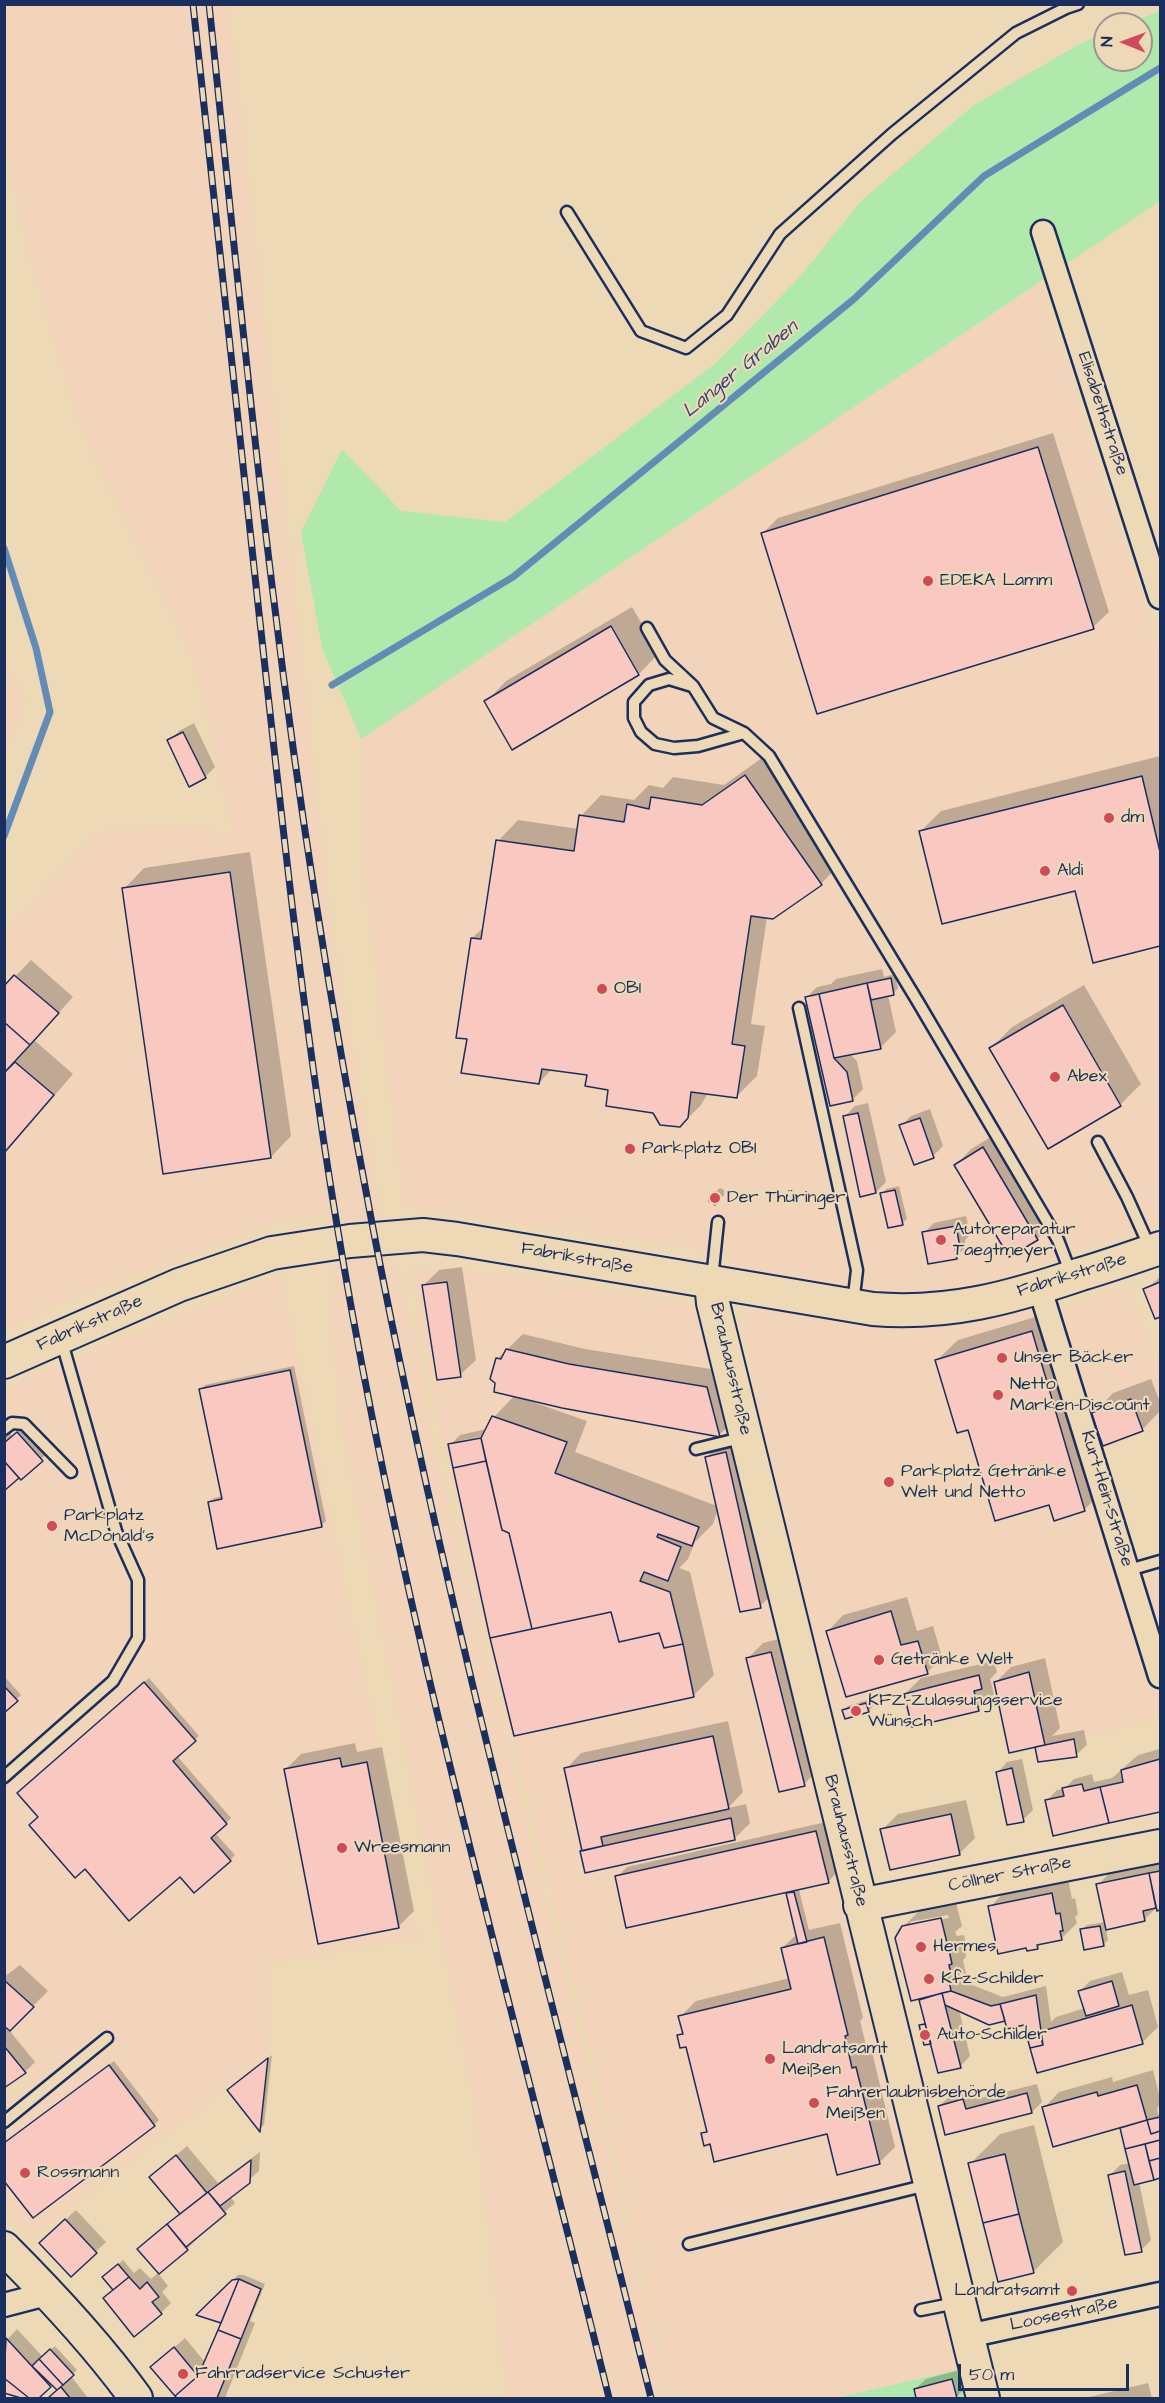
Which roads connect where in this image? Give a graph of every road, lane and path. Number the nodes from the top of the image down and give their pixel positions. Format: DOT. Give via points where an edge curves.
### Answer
graph roads {
  1 [pos="1078,4"];
  2 [pos="567,212"];
  3 [pos="1043,231"];
  4 [pos="1161,597"];
  5 [pos="647,628"];
  6 [pos="693,686"];
  7 [pos="744,733"];
  8 [pos="799,1008"];
  9 [pos="1098,1142"];
  10 [pos="718,1222"];
  11 [pos="1158,1254"];
  12 [pos="711,1282"];
  13 [pos="1056,1283"];
  14 [pos="853,1306"];
  15 [pos="60,1336"];
  16 [pos="4,1362"];
  17 [pos="4,1429"];
  18 [pos="746,1436"];
  19 [pos="696,1449"];
  20 [pos="71,1472"];
  21 [pos="1161,1562"];
  22 [pos="1129,1570"];
  23 [pos="1161,1676"];
  24 [pos="4,1777"];
  25 [pos="1161,1846"];
  26 [pos="860,1905"];
  27 [pos="107,2038"];
  28 [pos="4,2122"];
  29 [pos="929,2185"];
  30 [pos="689,2244"];
  31 [pos="4,2248"];
  32 [pos="50,2293"];
  33 [pos="1161,2294"];
  34 [pos="959,2302"];
  35 [pos="4,2305"];
  36 [pos="921,2310"];
  37 [pos="968,2336"];
  38 [pos="136,2398"];
  39 [pos="983,2398"];
  1 -- 2 [label="lane" via="1016,33 892,134 780,234 727,315 686,348 640,331"];
  3 -- 4 [label="street, Elisabethstraße"];
  5 -- 6 [label="lane" via="665,660"];
  6 -- 7 [label="lane" via="713,718"];
  6 -- 7 [label="lane" via="669,679 649,685 634,702 634,718 641,732 656,744 675,748"];
  7 -- 13 [label="lane" via="769,756 1058,1240"];
  8 -- 14 [label="lane" via="857,1270"];
  9 -- 11 [label="lane"];
  10 -- 12 [label="lane"];
  11 -- 13 [label="street, Fabrikstraße"];
  12 -- 14 [label="street, Fabrikstraße"];
  12 -- 15 [label="street, Fabrikstraße" via="423,1235 350,1241 272,1253 179,1285"];
  12 -- 18 [label="street, Brauhausstraße"];
  13 -- 14 [label="street, Fabrikstraße" via="964,1307 901,1312"];
  13 -- 22 [label="street, Kurt-Hein-Straße"];
  15 -- 16 [label="street, Fabrikstraße"];
  15 -- 24 [label="lane" via="116,1531 138,1580 138,1638 113,1681"];
  17 -- 20 [label="lane" via="12,1423 24,1424"];
  18 -- 19 [label="lane"];
  18 -- 26 [label="street, Brauhausstraße"];
  21 -- 22 [label="lane"];
  22 -- 23 [label="street, Kurt-Hein-Straße"];
  25 -- 26 [label="street, Cöllner Straße"];
  26 -- 29 [label="street, Brauhausstraße"];
  27 -- 28 [label="lane"];
  29 -- 30 [label="lane"];
  29 -- 34 [label="street, Brauhausstraße"];
  31 -- 32 [label="street"];
  32 -- 35 [label="street"];
  32 -- 38 [label="street"];
  33 -- 37 [label="street, Loosestraße"];
  34 -- 36 [label="lane"];
  34 -- 37 [label="street, Brauhausstraße"];
  37 -- 39 [label="street, Brauhausstraße"];
}
